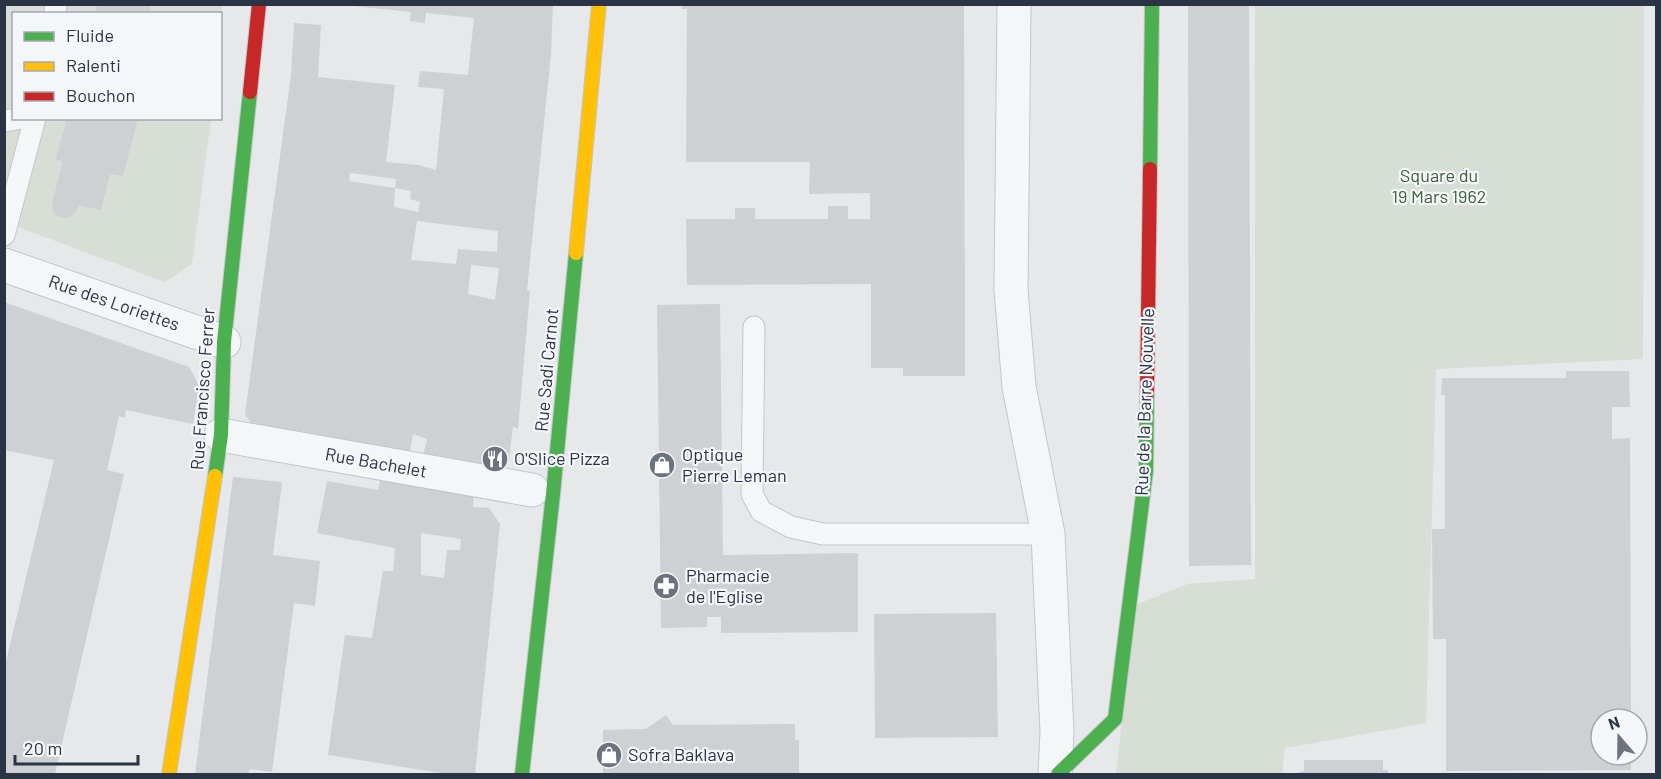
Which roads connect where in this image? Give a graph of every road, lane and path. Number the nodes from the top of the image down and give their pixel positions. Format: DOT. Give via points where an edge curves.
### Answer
graph roads {
  1 [pos="259,4"];
  2 [pos="599,4"];
  3 [pos="1014,4"];
  4 [pos="1152,4"];
  5 [pos="34,120"];
  6 [pos="4,235"];
  7 [pos="4,265"];
  8 [pos="754,327"];
  9 [pos="224,342"];
  10 [pos="221,435"];
  11 [pos="532,490"];
  12 [pos="1048,534"];
  13 [pos="169,774"];
  14 [pos="522,774"];
  15 [pos="1056,774"];
  1 -- 9 [label="street, Rue Francisco Ferrer"];
  2 -- 14 [label="street, Rue Sadi Carnot" via="554,494"];
  3 -- 12 [label="street, Rue de la Barre Nouvelle" via="1011,290 1019,387"];
  4 -- 15 [label="street, Rue de la Barre Nouvelle" via="1146,471 1142,505 1115,719"];
  5 -- 6 [label="lane"];
  7 -- 9 [label="street, Rue des Loriettes"];
  8 -- 12 [label="lane" via="752,494 761,511 791,527 823,534"];
  9 -- 10 [label="street, Rue Francisco Ferrer"];
  10 -- 11 [label="street, Rue Bachelet"];
  10 -- 13 [label="street, Rue Francisco Ferrer"];
  12 -- 15 [label="street, Rue de la Barre Nouvelle"];
}
